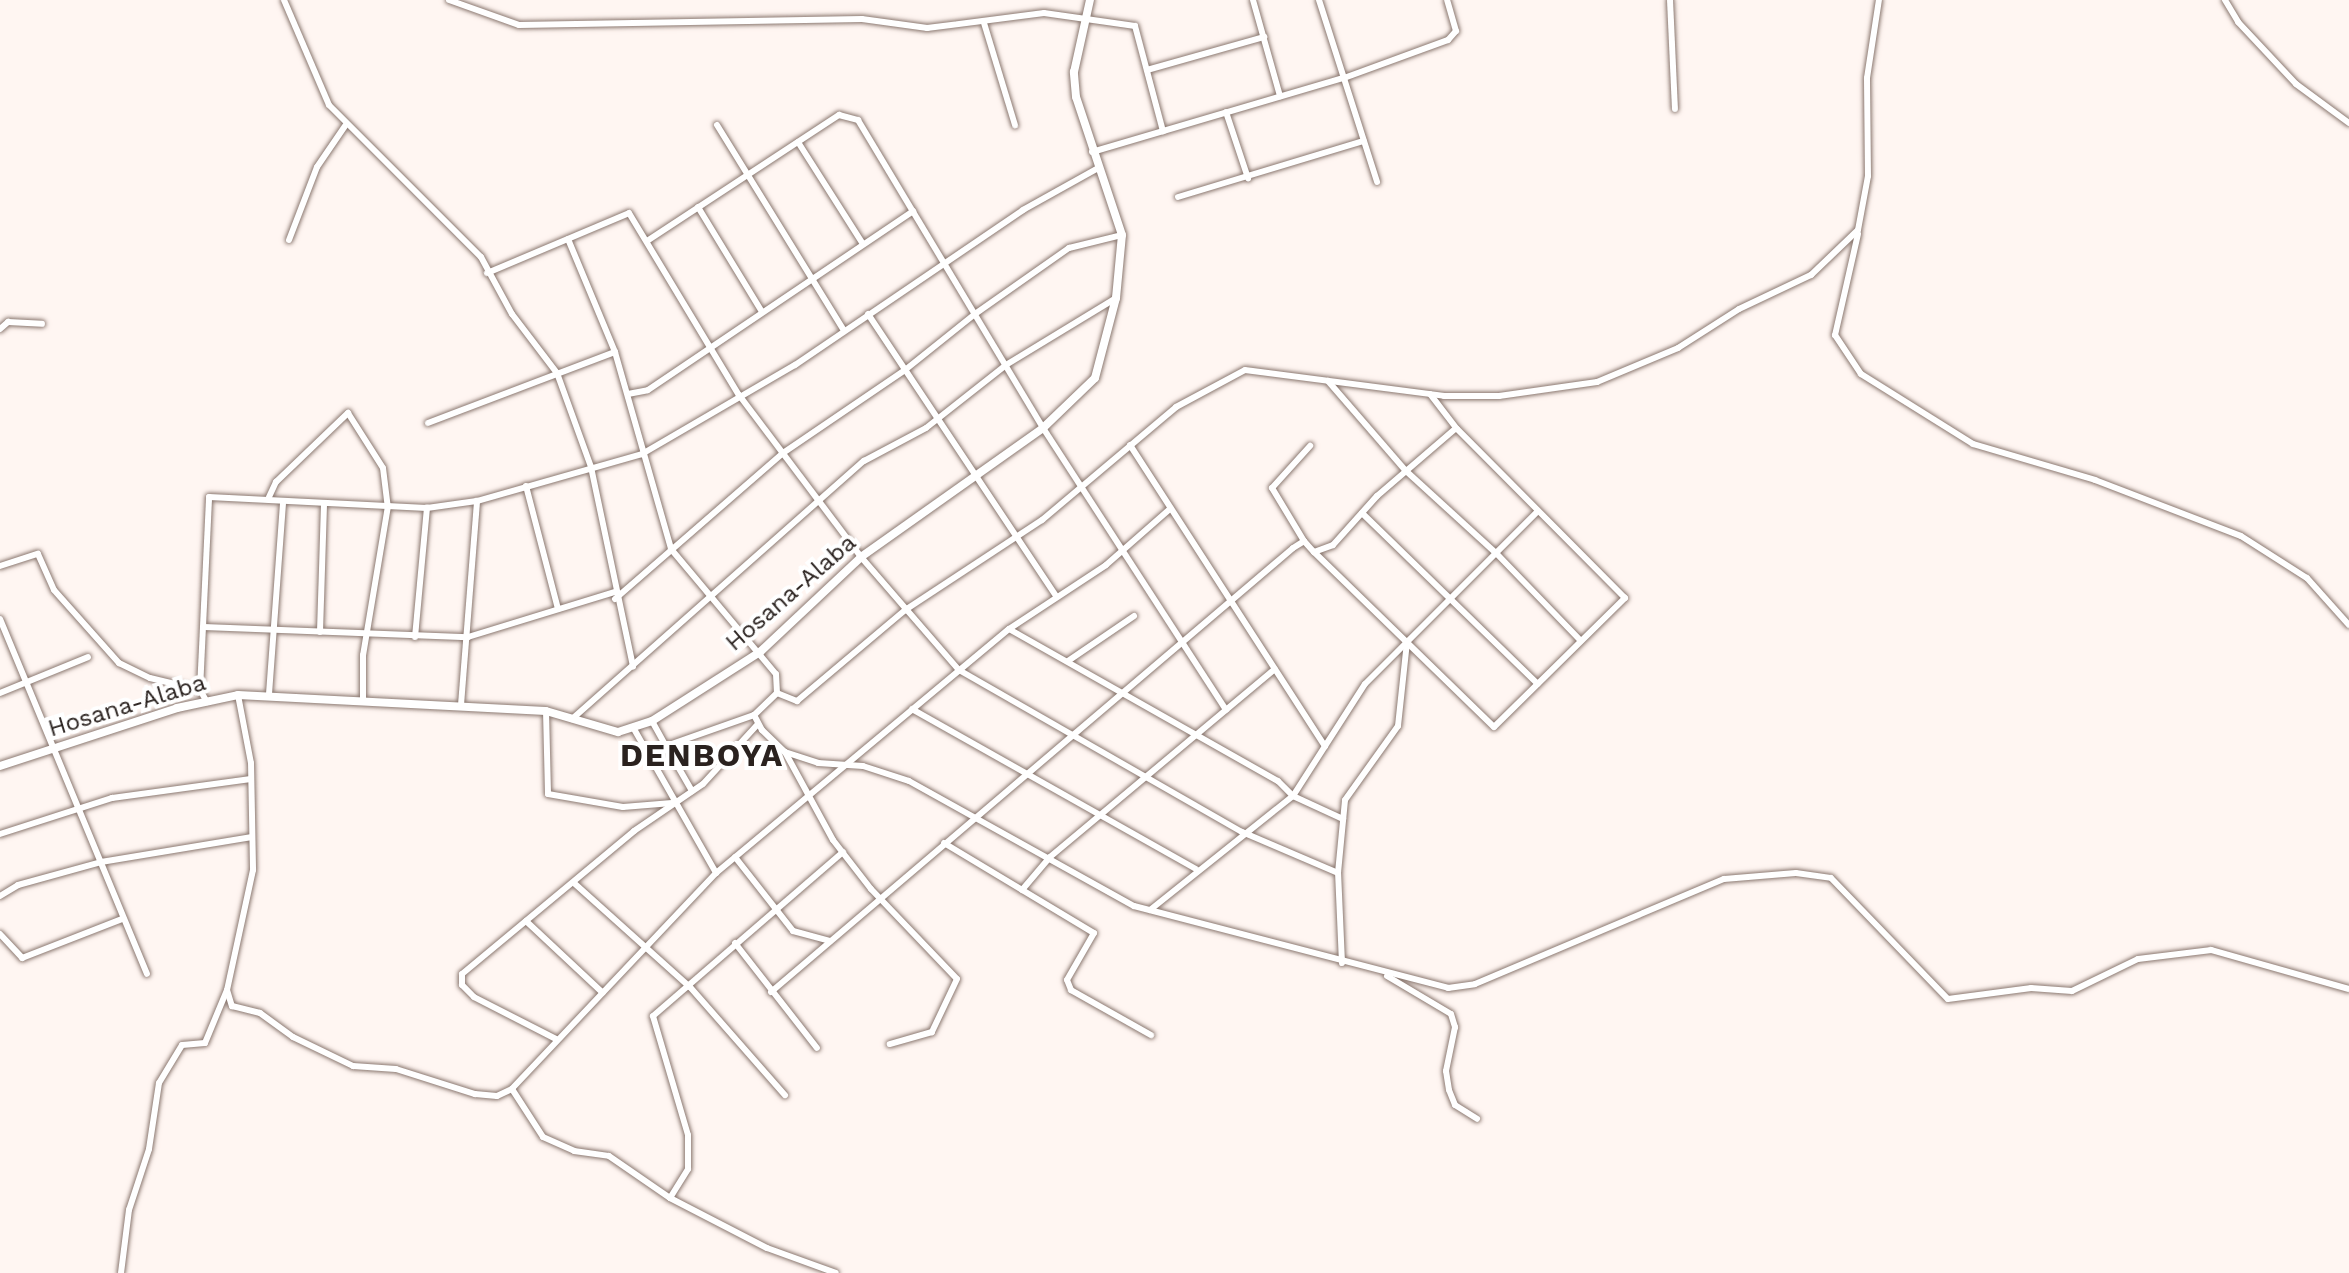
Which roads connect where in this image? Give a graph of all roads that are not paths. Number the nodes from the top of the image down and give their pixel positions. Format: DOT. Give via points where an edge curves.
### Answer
graph roads {
  1 [pos="284,0"];
  2 [pos="449,0"];
  3 [pos="1090,0"];
  4 [pos="1253,0"];
  5 [pos="1319,0"];
  6 [pos="1447,0"];
  7 [pos="1670,0"];
  8 [pos="1879,0"];
  9 [pos="2225,0"];
  10 [pos="1084,19"];
  11 [pos="984,23"];
  12 [pos="1264,37"];
  13 [pos="1147,70"];
  14 [pos="1344,78"];
  15 [pos="1280,96"];
  16 [pos="1675,109"];
  17 [pos="1226,112"];
  18 [pos="2349,123"];
  19 [pos="717,125"];
  20 [pos="1015,125"];
  21 [pos="345,126"];
  22 [pos="1163,131"];
  23 [pos="1364,141"];
  24 [pos="798,142"];
  25 [pos="1092,152"];
  26 [pos="1098,168"];
  27 [pos="748,175"];
  28 [pos="1248,178"];
  29 [pos="1377,182"];
  30 [pos="1178,197"];
  31 [pos="698,207"];
  32 [pos="913,211"];
  33 [pos="1858,230"];
  34 [pos="1122,235"];
  35 [pos="568,239"];
  36 [pos="289,240"];
  37 [pos="647,241"];
  38 [pos="863,244"];
  39 [pos="944,262"];
  40 [pos="487,273"];
  41 [pos="812,278"];
  42 [pos="1116,298"];
  43 [pos="762,312"];
  44 [pos="868,314"];
  45 [pos="975,314"];
  46 [pos="42,324"];
  47 [pos="0,329"];
  48 [pos="844,331"];
  49 [pos="710,346"];
  50 [pos="615,352"];
  51 [pos="1006,365"];
  52 [pos="905,370"];
  53 [pos="557,373"];
  54 [pos="1328,381"];
  55 [pos="628,394"];
  56 [pos="1430,394"];
  57 [pos="739,395"];
  58 [pos="938,420"];
  59 [pos="428,423"];
  60 [pos="1043,428"];
  61 [pos="1456,428"];
  62 [pos="1130,445"];
  63 [pos="1310,446"];
  64 [pos="783,453"];
  65 [pos="642,454"];
  66 [pos="591,467"];
  67 [pos="1405,470"];
  68 [pos="976,478"];
  69 [pos="526,486"];
  70 [pos="1083,486"];
  71 [pos="269,497"];
  72 [pos="818,500"];
  73 [pos="477,501"];
  74 [pos="283,503"];
  75 [pos="324,503"];
  76 [pos="388,506"];
  77 [pos="427,508"];
  78 [pos="1171,508"];
  79 [pos="1537,512"];
  80 [pos="1362,513"];
  81 [pos="1016,537"];
  82 [pos="1304,541"];
  83 [pos="671,549"];
  84 [pos="1125,549"];
  85 [pos="1314,552"];
  86 [pos="1496,553"];
  87 [pos="861,557"];
  88 [pos="0,566"];
  89 [pos="615,595"];
  90 [pos="1057,597"];
  91 [pos="709,598"];
  92 [pos="1449,600"];
  93 [pos="1231,602"];
  94 [pos="558,609"];
  95 [pos="905,610"];
  96 [pos="1134,616"];
  97 [pos="0,619"];
  98 [pos="2349,625"];
  99 [pos="204,627"];
  100 [pos="1009,629"];
  101 [pos="2,631"];
  102 [pos="274,631"];
  103 [pos="320,632"];
  104 [pos="368,632"];
  105 [pos="415,637"];
  106 [pos="468,637"];
  107 [pos="1581,641"];
  108 [pos="1185,642"];
  109 [pos="1407,642"];
  110 [pos="760,652"];
  111 [pos="88,657"];
  112 [pos="1068,661"];
  113 [pos="633,667"];
  114 [pos="1275,669"];
  115 [pos="959,670"];
  116 [pos="27,683"];
  117 [pos="1538,684"];
  118 [pos="200,690"];
  119 [pos="1124,691"];
  120 [pos="0,693"];
  121 [pos="777,693"];
  122 [pos="269,694"];
  123 [pos="238,695"];
  124 [pos="363,700"];
  125 [pos="207,702"];
  126 [pos="461,705"];
  127 [pos="912,709"];
  128 [pos="1226,710"];
  129 [pos="546,711"];
  130 [pos="754,715"];
  131 [pos="572,719"];
  132 [pos="652,721"];
  133 [pos="758,724"];
  134 [pos="634,729"];
  135 [pos="1198,734"];
  136 [pos="1070,737"];
  137 [pos="666,746"];
  138 [pos="1325,746"];
  139 [pos="54,750"];
  140 [pos="785,752"];
  141 [pos="845,765"];
  142 [pos="0,766"];
  143 [pos="1027,773"];
  144 [pos="1145,778"];
  145 [pos="251,779"];
  146 [pos="692,791"];
  147 [pos="811,794"];
  148 [pos="1293,796"];
  149 [pos="676,802"];
  150 [pos="78,807"];
  151 [pos="1101,814"];
  152 [pos="977,815"];
  153 [pos="1343,819"];
  154 [pos="1242,832"];
  155 [pos="0,834"];
  156 [pos="252,837"];
  157 [pos="944,843"];
  158 [pos="843,852"];
  159 [pos="735,857"];
  160 [pos="1050,857"];
  161 [pos="101,862"];
  162 [pos="1196,869"];
  163 [pos="716,873"];
  164 [pos="1338,873"];
  165 [pos="574,883"];
  166 [pos="1022,890"];
  167 [pos="0,896"];
  168 [pos="880,898"];
  169 [pos="1150,910"];
  170 [pos="773,911"];
  171 [pos="122,919"];
  172 [pos="526,921"];
  173 [pos="0,934"];
  174 [pos="830,941"];
  175 [pos="735,943"];
  176 [pos="644,950"];
  177 [pos="1342,963"];
  178 [pos="147,974"];
  179 [pos="1384,974"];
  180 [pos="688,984"];
  181 [pos="2349,989"];
  182 [pos="227,990"];
  183 [pos="771,992"];
  184 [pos="603,993"];
  185 [pos="1151,1035"];
  186 [pos="556,1039"];
  187 [pos="890,1044"];
  188 [pos="817,1048"];
  189 [pos="512,1089"];
  190 [pos="785,1095"];
  191 [pos="1477,1119"];
  192 [pos="670,1198"];
  193 [pos="121,1273"];
  194 [pos="836,1273"];
  1 -- 21 [label="street" via="308,65"];
  2 -- 11 [label="street" via="519,25 862,19 927,28"];
  3 -- 10 [label="main road, Hosana-Alaba"];
  4 -- 12 [label="street"];
  5 -- 14 [label="street"];
  6 -- 14 [label="street" via="1456,31 1448,40"];
  7 -- 16 [label="street"];
  8 -- 33 [label="street" via="1867,78 1868,176"];
  9 -- 18 [label="street" via="2238,22 2296,84"];
  10 -- 11 [label="street" via="1044,13"];
  10 -- 13 [label="street" via="1135,26"];
  10 -- 25 [label="main road, Hosana-Alaba" via="1074,72"];
  11 -- 20 [label="street"];
  12 -- 13 [label="street"];
  12 -- 15 [label="street"];
  13 -- 22 [label="street"];
  14 -- 15 [label="street"];
  14 -- 23 [label="street"];
  15 -- 17 [label="street"];
  17 -- 22 [label="street"];
  17 -- 28 [label="street"];
  19 -- 27 [label="street"];
  21 -- 36 [label="street" via="317,167"];
  21 -- 40 [label="street" via="481,257"];
  22 -- 25 [label="street"];
  23 -- 28 [label="street"];
  23 -- 29 [label="street"];
  24 -- 27 [label="street"];
  24 -- 32 [label="street" via="839,115 858,120"];
  24 -- 38 [label="street"];
  25 -- 26 [label="main road, Hosana-Alaba"];
  26 -- 34 [label="main road, Hosana-Alaba"];
  26 -- 39 [label="street"];
  27 -- 31 [label="street"];
  27 -- 41 [label="street"];
  28 -- 30 [label="street"];
  31 -- 37 [label="street"];
  31 -- 43 [label="street"];
  32 -- 38 [label="street"];
  32 -- 39 [label="street"];
  33 -- 56 [label="street" via="1811,275 1739,309 1678,348 1597,382 1499,396"];
  33 -- 98 [label="street" via="1835,335 1861,374 1973,444 2095,480 2241,536 2307,578"];
  34 -- 42 [label="main road, Hosana-Alaba"];
  34 -- 45 [label="street" via="1069,248"];
  35 -- 37 [label="street" via="629,213"];
  35 -- 40 [label="street"];
  35 -- 50 [label="street"];
  37 -- 49 [label="street"];
  38 -- 41 [label="street"];
  39 -- 44 [label="street"];
  39 -- 45 [label="street"];
  40 -- 53 [label="street"];
  41 -- 43 [label="street"];
  41 -- 48 [label="street"];
  42 -- 51 [label="street"];
  42 -- 60 [label="main road, Hosana-Alaba" via="1095,378"];
  43 -- 49 [label="street"];
  44 -- 48 [label="street"];
  44 -- 52 [label="street"];
  45 -- 51 [label="street"];
  45 -- 52 [label="street"];
  46 -- 47 [label="street" via="8,322"];
  48 -- 57 [label="street"];
  49 -- 55 [label="street" via="648,390"];
  49 -- 57 [label="street"];
  50 -- 53 [label="street"];
  50 -- 55 [label="street"];
  51 -- 58 [label="street"];
  51 -- 60 [label="street"];
  52 -- 58 [label="street"];
  52 -- 64 [label="street"];
  53 -- 59 [label="street"];
  53 -- 66 [label="street"];
  54 -- 56 [label="street"];
  54 -- 62 [label="street" via="1245,370 1176,407"];
  54 -- 67 [label="street"];
  55 -- 65 [label="street"];
  56 -- 61 [label="street"];
  57 -- 64 [label="street"];
  57 -- 65 [label="street"];
  58 -- 68 [label="street"];
  58 -- 72 [label="street" via="864,461"];
  60 -- 68 [label="main road, Hosana-Alaba"];
  60 -- 70 [label="street"];
  61 -- 67 [label="street"];
  61 -- 79 [label="street"];
  62 -- 70 [label="street"];
  62 -- 78 [label="street"];
  63 -- 82 [label="street" via="1272,488"];
  64 -- 72 [label="street"];
  64 -- 83 [label="street"];
  65 -- 66 [label="street"];
  65 -- 83 [label="street"];
  66 -- 69 [label="street"];
  66 -- 89 [label="street"];
  67 -- 80 [label="street"];
  67 -- 86 [label="street"];
  68 -- 81 [label="street"];
  68 -- 87 [label="main road, Hosana-Alaba"];
  69 -- 73 [label="street"];
  69 -- 94 [label="street"];
  70 -- 81 [label="street"];
  70 -- 84 [label="street"];
  71 -- 74 [label="street"];
  71 -- 76 [label="street" via="276,482 348,413 383,468"];
  71 -- 99 [label="street" via="209,497"];
  72 -- 87 [label="street"];
  72 -- 91 [label="street"];
  73 -- 77 [label="street"];
  73 -- 106 [label="street"];
  74 -- 75 [label="street"];
  74 -- 102 [label="street"];
  75 -- 76 [label="street"];
  75 -- 103 [label="street"];
  76 -- 77 [label="street"];
  76 -- 104 [label="street"];
  77 -- 105 [label="street"];
  78 -- 84 [label="street"];
  78 -- 93 [label="street"];
  79 -- 86 [label="street"];
  79 -- 107 [label="street" via="1625,598"];
  80 -- 85 [label="street" via="1333,545"];
  80 -- 92 [label="street"];
  81 -- 90 [label="street"];
  81 -- 95 [label="street"];
  82 -- 85 [label="street"];
  82 -- 93 [label="street"];
  83 -- 89 [label="street"];
  83 -- 91 [label="street"];
  84 -- 90 [label="street"];
  84 -- 108 [label="street"];
  85 -- 109 [label="street"];
  86 -- 92 [label="street"];
  86 -- 107 [label="street"];
  87 -- 95 [label="street"];
  87 -- 110 [label="main road, Hosana-Alaba"];
  88 -- 118 [label="street" via="38,554 54,590 119,663 150,678"];
  89 -- 94 [label="street"];
  89 -- 113 [label="street"];
  90 -- 100 [label="street"];
  91 -- 110 [label="street"];
  91 -- 113 [label="street"];
  92 -- 109 [label="street"];
  92 -- 117 [label="street"];
  93 -- 108 [label="street"];
  93 -- 114 [label="street"];
  94 -- 106 [label="street"];
  95 -- 115 [label="street"];
  95 -- 121 [label="street" via="797,701"];
  96 -- 112 [label="street"];
  97 -- 101 [label="street"];
  99 -- 102 [label="street"];
  99 -- 118 [label="street"];
  100 -- 112 [label="street"];
  100 -- 115 [label="street"];
  101 -- 116 [label="street"];
  102 -- 103 [label="street"];
  102 -- 122 [label="street"];
  103 -- 104 [label="street"];
  104 -- 105 [label="street"];
  104 -- 124 [label="street"];
  105 -- 106 [label="street"];
  106 -- 126 [label="street"];
  107 -- 117 [label="street"];
  108 -- 119 [label="street"];
  108 -- 128 [label="street"];
  109 -- 117 [label="street" via="1494,727"];
  109 -- 138 [label="street" via="1365,684"];
  109 -- 153 [label="street" via="1398,726 1345,800"];
  110 -- 121 [label="street" via="776,674"];
  110 -- 132 [label="main road, Hosana-Alaba"];
  111 -- 116 [label="street"];
  112 -- 119 [label="street"];
  113 -- 131 [label="street"];
  114 -- 128 [label="street"];
  114 -- 138 [label="street"];
  115 -- 127 [label="street"];
  115 -- 136 [label="street"];
  116 -- 120 [label="street"];
  116 -- 139 [label="street"];
  118 -- 125 [label="street"];
  119 -- 135 [label="street"];
  119 -- 136 [label="street"];
  121 -- 130 [label="street"];
  122 -- 123 [label="main road, Hosana-Alaba"];
  122 -- 124 [label="main road, Hosana-Alaba"];
  123 -- 125 [label="main road, Hosana-Alaba"];
  123 -- 145 [label="street"];
  124 -- 126 [label="main road, Hosana-Alaba"];
  125 -- 139 [label="main road, Hosana-Alaba"];
  126 -- 129 [label="main road, Hosana-Alaba"];
  127 -- 141 [label="street"];
  127 -- 143 [label="street"];
  128 -- 135 [label="street"];
  129 -- 131 [label="main road, Hosana-Alaba"];
  129 -- 149 [label="street" via="548,794 623,807"];
  130 -- 133 [label="street"];
  130 -- 137 [label="street"];
  131 -- 134 [label="main road, Hosana-Alaba" via="618,732"];
  132 -- 134 [label="main road, Hosana-Alaba"];
  132 -- 137 [label="street"];
  133 -- 140 [label="street"];
  133 -- 146 [label="street"];
  134 -- 149 [label="street"];
  135 -- 144 [label="street"];
  135 -- 148 [label="street" via="1278,781"];
  136 -- 143 [label="street"];
  136 -- 144 [label="street"];
  137 -- 146 [label="street"];
  138 -- 148 [label="street"];
  139 -- 142 [label="main road, Hosana-Alaba"];
  139 -- 150 [label="street"];
  140 -- 141 [label="street"];
  140 -- 147 [label="street"];
  141 -- 147 [label="street"];
  141 -- 152 [label="street" via="909,781"];
  143 -- 151 [label="street"];
  143 -- 152 [label="street"];
  144 -- 151 [label="street"];
  144 -- 154 [label="street"];
  145 -- 150 [label="street"];
  145 -- 156 [label="street"];
  146 -- 149 [label="street"];
  147 -- 158 [label="street"];
  147 -- 159 [label="street"];
  148 -- 153 [label="street"];
  148 -- 154 [label="street"];
  149 -- 163 [label="street"];
  149 -- 165 [label="street"];
  150 -- 155 [label="street"];
  150 -- 161 [label="street"];
  151 -- 160 [label="street"];
  151 -- 162 [label="street"];
  152 -- 157 [label="street"];
  152 -- 160 [label="street"];
  153 -- 164 [label="street"];
  154 -- 162 [label="street"];
  154 -- 164 [label="street"];
  156 -- 161 [label="street"];
  156 -- 182 [label="street" via="252,886"];
  157 -- 166 [label="street"];
  157 -- 168 [label="street"];
  158 -- 168 [label="street"];
  158 -- 170 [label="street"];
  159 -- 163 [label="street"];
  159 -- 170 [label="street"];
  160 -- 166 [label="street"];
  160 -- 169 [label="street"];
  161 -- 167 [label="street" via="18,885"];
  161 -- 171 [label="street"];
  162 -- 169 [label="street"];
  163 -- 176 [label="street"];
  164 -- 177 [label="street"];
  165 -- 172 [label="street"];
  165 -- 176 [label="street"];
  166 -- 185 [label="street" via="1094,933 1067,980 1071,990"];
  168 -- 174 [label="street"];
  168 -- 187 [label="street" via="957,979 932,1032"];
  169 -- 177 [label="street"];
  170 -- 174 [label="street" via="793,931"];
  170 -- 175 [label="street"];
  171 -- 173 [label="street" via="22,958"];
  171 -- 178 [label="street"];
  172 -- 184 [label="street"];
  172 -- 186 [label="street" via="462,974 462,985 474,997"];
  174 -- 183 [label="street"];
  175 -- 180 [label="street"];
  175 -- 183 [label="street"];
  176 -- 180 [label="street"];
  176 -- 184 [label="street"];
  177 -- 179 [label="street"];
  179 -- 181 [label="street" via="1448,988 1475,984 1724,879 1796,873 1831,878 1948,999 2031,988 2072,991 2138,959 2211,950"];
  179 -- 191 [label="street" via="1451,1014 1455,1027 1446,1071 1449,1090 1455,1105"];
  180 -- 190 [label="street"];
  180 -- 192 [label="street" via="653,1016 688,1135 688,1169"];
  182 -- 189 [label="street" via="232,1006 260,1013 338,1061 396,1069 475,1094 497,1096"];
  182 -- 193 [label="street" via="205,1043 182,1045 159,1083 149,1149 129,1210"];
  183 -- 188 [label="street"];
  184 -- 186 [label="street"];
  186 -- 189 [label="street"];
  189 -- 192 [label="street" via="543,1137 574,1151 609,1156"];
  192 -- 194 [label="street" via="767,1248"];
}
